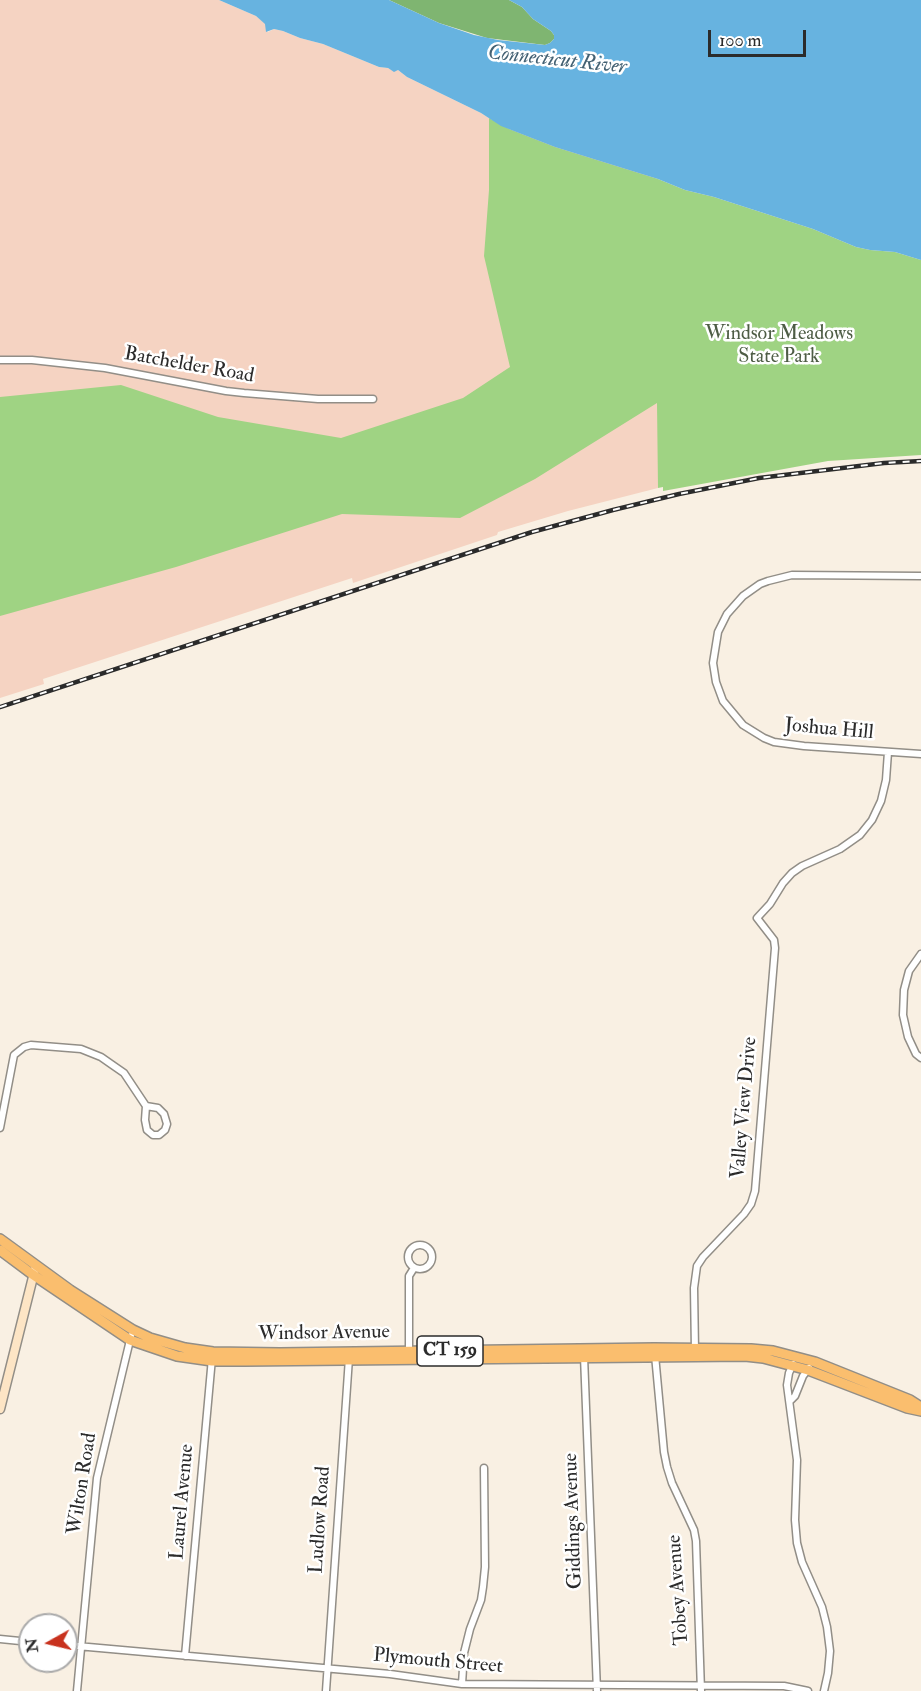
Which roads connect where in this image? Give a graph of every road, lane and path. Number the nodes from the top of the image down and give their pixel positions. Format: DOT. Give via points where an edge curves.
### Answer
graph roads {
  1 [pos="0,360"];
  2 [pos="373,399"];
  3 [pos="921,576"];
  4 [pos="888,752"];
  5 [pos="921,754"];
  6 [pos="921,954"];
  7 [pos="921,1058"];
  8 [pos="146,1106"];
  9 [pos="0,1128"];
  10 [pos="0,1239"];
  11 [pos="0,1250"];
  12 [pos="414,1268"];
  13 [pos="34,1270"];
  14 [pos="131,1335"];
  15 [pos="655,1353"];
  16 [pos="695,1353"];
  17 [pos="584,1354"];
  18 [pos="409,1355"];
  19 [pos="212,1356"];
  20 [pos="349,1356"];
  21 [pos="795,1361"];
  22 [pos="815,1362"];
  23 [pos="807,1370"];
  24 [pos="790,1401"];
  25 [pos="0,1409"];
  26 [pos="921,1409"];
  27 [pos="484,1468"];
  28 [pos="0,1639"];
  29 [pos="18,1641"];
  30 [pos="78,1646"];
  31 [pos="81,1646"];
  32 [pos="185,1656"];
  33 [pos="328,1669"];
  34 [pos="462,1684"];
  35 [pos="597,1688"];
  36 [pos="701,1688"];
  37 [pos="77,1691"];
  38 [pos="326,1691"];
  39 [pos="808,1691"];
  40 [pos="824,1691"];
  1 -- 2 [label="street, Batchelder Road" via="105,368 226,391"];
  3 -- 4 [label="street, Joshua Hill" via="779,577 743,596 727,614 716,642 714,672 719,692 729,710 754,732 785,744"];
  4 -- 5 [label="street, Joshua Hill"];
  4 -- 16 [label="street, Valley View Drive" via="886,780 872,820 860,835 840,849 797,869 758,918 774,940 775,948 755,1191 744,1214 698,1266 694,1288"];
  6 -- 7 [label="street" via="909,971 903,1006 908,1037"];
  8 -- 8 [label="street" via="147,1130 159,1135 167,1124 164,1114 158,1108"];
  8 -- 9 [label="street" via="124,1073 101,1057 81,1049 31,1045 14,1055"];
  10 -- 13 [label="main road, Windsor Avenue / CT 159"];
  11 -- 13 [label="main road, Windsor Avenue / CT 159"];
  12 -- 18 [label="street" via="410,1276"];
  13 -- 14 [label="main road, Windsor Avenue / CT 159" via="77,1295"];
  13 -- 25 [label="main road"];
  14 -- 19 [label="main road, Windsor Avenue / CT 159"];
  14 -- 31 [label="street, Wilton Road" via="97,1478"];
  15 -- 16 [label="main road, Windsor Avenue / CT 159"];
  15 -- 17 [label="main road, Windsor Avenue / CT 159"];
  15 -- 36 [label="street, Tobey Avenue" via="667,1467 696,1540"];
  16 -- 21 [label="main road, Windsor Avenue / CT 159" via="752,1349"];
  17 -- 18 [label="main road, Windsor Avenue / CT 159"];
  17 -- 35 [label="street, Giddings Avenue"];
  18 -- 20 [label="main road, Windsor Avenue / CT 159"];
  19 -- 20 [label="main road, Windsor Avenue / CT 159"];
  19 -- 32 [label="street, Laurel Avenue"];
  20 -- 33 [label="street, Ludlow Road"];
  21 -- 22 [label="main road, Windsor Avenue / CT 159"];
  21 -- 23 [label="main road, Windsor Avenue / CT 159"];
  21 -- 24 [label="street" via="787,1385"];
  22 -- 23 [label="street"];
  22 -- 26 [label="main road, Windsor Avenue / CT 159" via="910,1400"];
  23 -- 24 [label="street"];
  23 -- 26 [label="main road, Windsor Avenue / CT 159" via="907,1408"];
  24 -- 40 [label="street" via="797,1460 797,1543 822,1607 830,1651"];
  27 -- 34 [label="street" via="483,1587 464,1653"];
  28 -- 29 [label="street"];
  30 -- 31 [label="street, Plymouth Street"];
  31 -- 32 [label="street, Plymouth Street"];
  31 -- 37 [label="street, Wilton Road"];
  32 -- 33 [label="street, Plymouth Street"];
  33 -- 34 [label="street, Plymouth Street"];
  33 -- 38 [label="street, Ludlow Road"];
  34 -- 35 [label="street, Plymouth Street"];
  35 -- 36 [label="street, Plymouth Street"];
  36 -- 39 [label="street, Plymouth Street" via="784,1686"];
}
